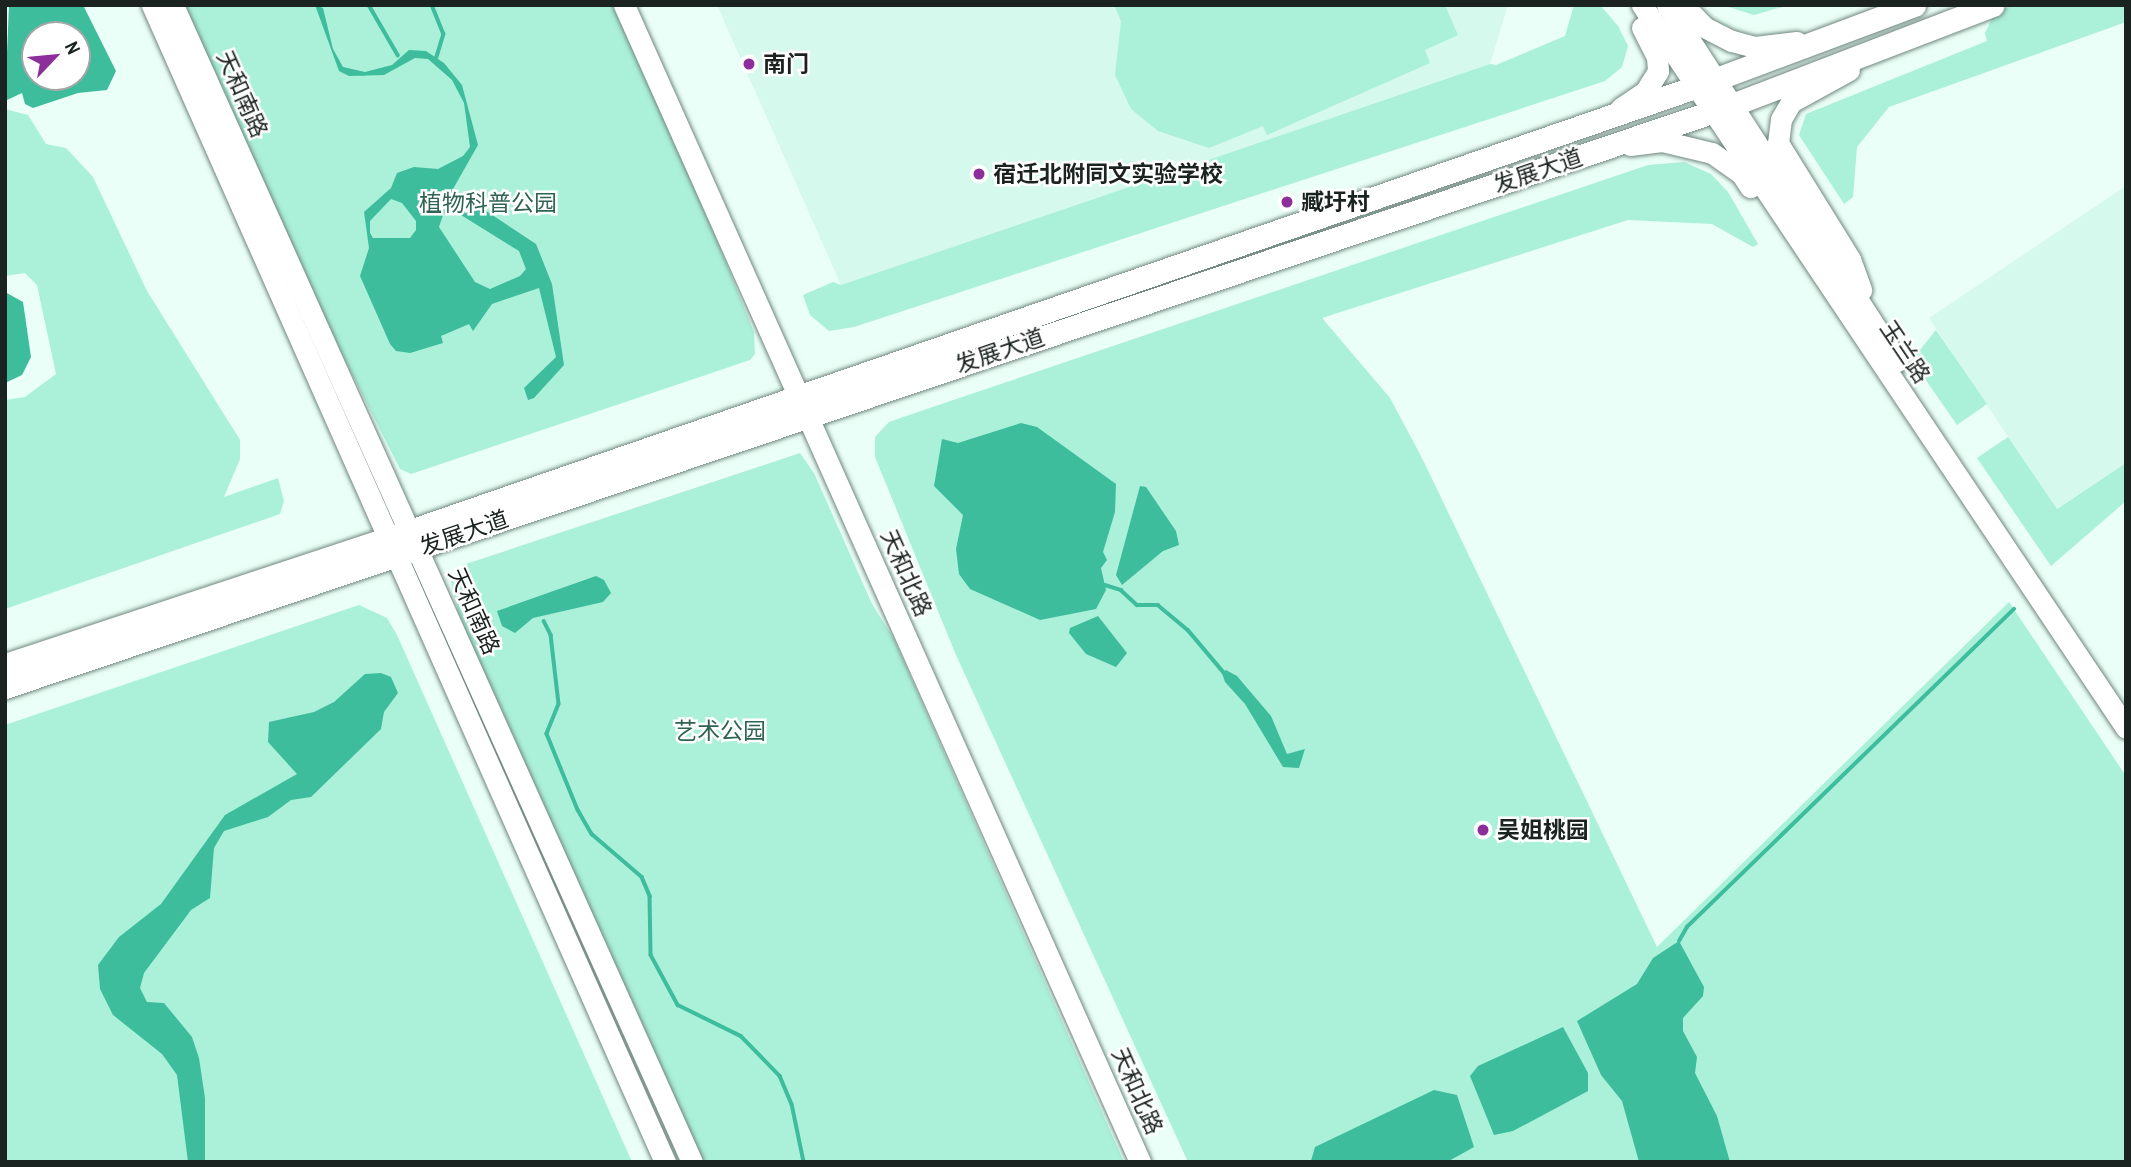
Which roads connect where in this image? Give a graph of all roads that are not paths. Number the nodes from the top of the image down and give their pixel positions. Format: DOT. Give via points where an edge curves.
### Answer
graph roads {
  1 [pos="152,5"];
  2 [pos="173,5"];
  3 [pos="624,5"];
  4 [pos="638,5"];
  5 [pos="1628,5"];
  6 [pos="1642,5"];
  7 [pos="1667,5"];
  8 [pos="1683,5"];
  9 [pos="1913,5"];
  10 [pos="1992,5"];
  11 [pos="1936,27"];
  12 [pos="1706,84"];
  13 [pos="1722,109"];
  14 [pos="1576,128"];
  15 [pos="1580,157"];
  16 [pos="1865,325"];
  17 [pos="809,404"];
  18 [pos="405,543"];
  19 [pos="5,665"];
  20 [pos="5,687"];
  21 [pos="2126,703"];
  22 [pos="2126,728"];
  23 [pos="665,1162"];
  24 [pos="692,1162"];
  25 [pos="1140,1162"];
  26 [pos="1152,1162"];
  1 -- 18 [label="street, 天和南路"];
  2 -- 18 [label="street, 天和南路"];
  3 -- 17 [label="street, 天和北路"];
  4 -- 17 [label="street, 天和北路"];
  5 -- 14 [label="street" via="1650,42 1658,71 1645,92 1631,103"];
  6 -- 12 [label="street, 玉兰路"];
  7 -- 12 [label="street, 玉兰路"];
  8 -- 9 [label="street" via="1704,27 1732,41 1779,47"];
  9 -- 12 [label="main road, 发展大道"];
  10 -- 11 [label="main road, 发展大道"];
  11 -- 13 [label="main road, 发展大道"];
  11 -- 16 [label="street" via="1807,90 1791,102 1778,133 1778,143 1850,259"];
  12 -- 13 [label="street, 玉兰路"];
  12 -- 14 [label="main road, 发展大道"];
  13 -- 15 [label="main road, 发展大道"];
  13 -- 16 [label="street, 玉兰路"];
  14 -- 17 [label="main road, 发展大道"];
  15 -- 16 [label="street" via="1662,141 1712,153 1741,173 1814,285"];
  15 -- 17 [label="main road, 发展大道"];
  16 -- 21 [label="street, 玉兰路"];
  16 -- 22 [label="street, 玉兰路"];
  17 -- 18 [label="main road, 发展大道"];
  17 -- 25 [label="street, 天和北路"];
  17 -- 26 [label="street, 天和北路"];
  18 -- 19 [label="main road, 发展大道"];
  18 -- 20 [label="main road, 发展大道"];
  18 -- 23 [label="street, 天和南路"];
  18 -- 24 [label="street, 天和南路"];
}
